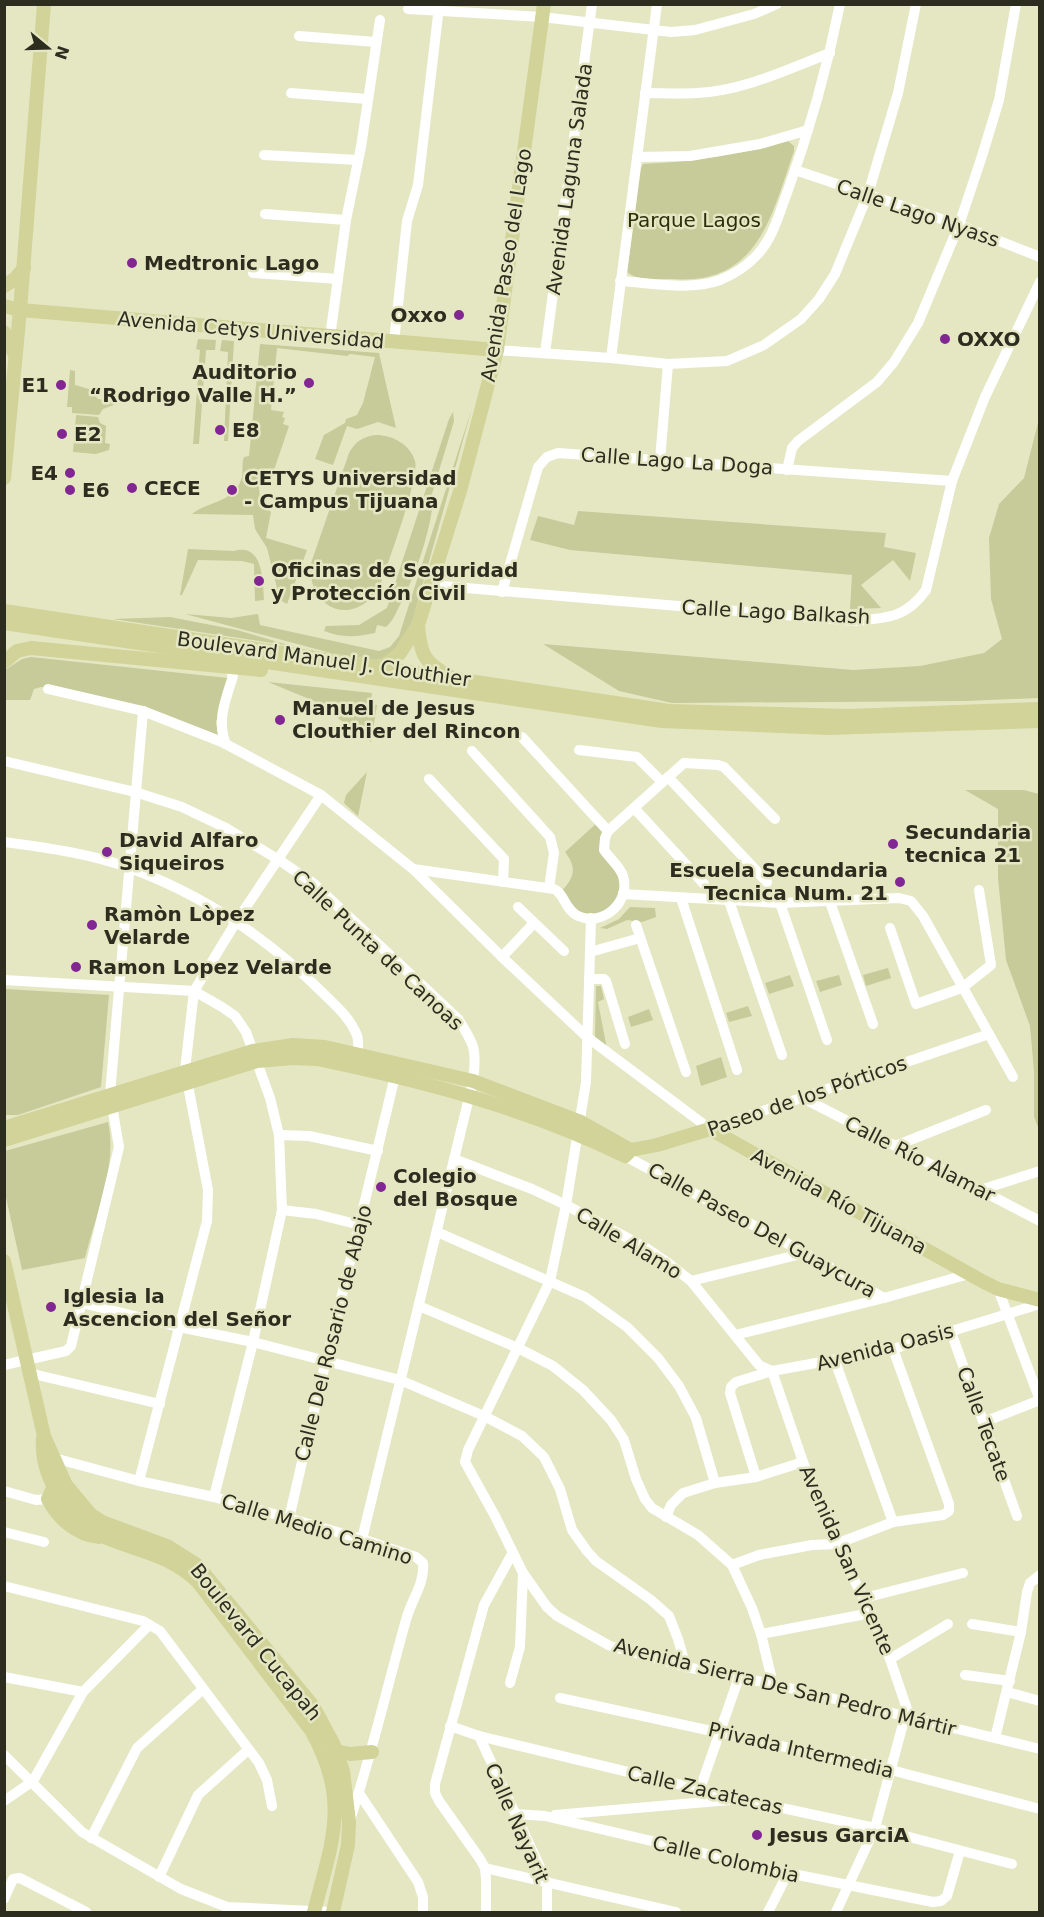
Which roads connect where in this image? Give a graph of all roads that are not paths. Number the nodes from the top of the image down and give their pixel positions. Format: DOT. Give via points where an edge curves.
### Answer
graph roads {
  1 [pos="44,4"];
  2 [pos="592,4"];
  3 [pos="657,4"];
  4 [pos="777,4"];
  5 [pos="840,4"];
  6 [pos="916,4"];
  7 [pos="1016,4"];
  8 [pos="426,7"];
  9 [pos="439,8"];
  10 [pos="408,9"];
  11 [pos="543,11"];
  12 [pos="380,20"];
  13 [pos="590,23"];
  14 [pos="654,31"];
  15 [pos="299,36"];
  16 [pos="376,42"];
  17 [pos="830,53"];
  18 [pos="291,93"];
  19 [pos="645,93"];
  20 [pos="368,99"];
  21 [pos="808,130"];
  22 [pos="264,155"];
  23 [pos="637,156"];
  24 [pos="358,160"];
  25 [pos="795,170"];
  26 [pos="868,194"];
  27 [pos="265,214"];
  28 [pos="346,220"];
  29 [pos="959,225"];
  30 [pos="1040,257"];
  31 [pos="24,268"];
  32 [pos="253,273"];
  33 [pos="338,279"];
  34 [pos="620,281"];
  35 [pos="1040,282"];
  36 [pos="4,286"];
  37 [pos="4,306"];
  38 [pos="20,310"];
  39 [pos="4,332"];
  40 [pos="330,337"];
  41 [pos="394,342"];
  42 [pos="497,350"];
  43 [pos="545,353"];
  44 [pos="15,356"];
  45 [pos="611,358"];
  46 [pos="668,364"];
  47 [pos="660,460"];
  48 [pos="787,470"];
  49 [pos="4,478"];
  50 [pos="952,481"];
  51 [pos="431,585"];
  52 [pos="502,592"];
  53 [pos="4,611"];
  54 [pos="4,623"];
  55 [pos="418,625"];
  56 [pos="4,662"];
  57 [pos="230,668"];
  58 [pos="378,668"];
  59 [pos="351,676"];
  60 [pos="455,678"];
  61 [pos="48,688"];
  62 [pos="1040,709"];
  63 [pos="143,711"];
  64 [pos="1040,722"];
  65 [pos="522,737"];
  66 [pos="226,744"];
  67 [pos="579,750"];
  68 [pos="472,751"];
  69 [pos="4,761"];
  70 [pos="429,778"];
  71 [pos="665,780"];
  72 [pos="135,792"];
  73 [pos="321,795"];
  74 [pos="634,808"];
  75 [pos="775,819"];
  76 [pos="608,831"];
  77 [pos="4,842"];
  78 [pos="279,860"];
  79 [pos="130,868"];
  80 [pos="412,869"];
  81 [pos="503,882"];
  82 [pos="767,882"];
  83 [pos="705,884"];
  84 [pos="549,888"];
  85 [pos="979,890"];
  86 [pos="623,894"];
  87 [pos="681,898"];
  88 [pos="729,901"];
  89 [pos="830,902"];
  90 [pos="780,903"];
  91 [pos="518,907"];
  92 [pos="591,918"];
  93 [pos="236,922"];
  94 [pos="534,923"];
  95 [pos="636,925"];
  96 [pos="890,927"];
  97 [pos="639,938"];
  98 [pos="564,951"];
  99 [pos="590,952"];
  100 [pos="502,957"];
  101 [pos="589,979"];
  102 [pos="4,980"];
  103 [pos="119,987"];
  104 [pos="962,988"];
  105 [pos="194,991"];
  106 [pos="873,1024"];
  107 [pos="989,1034"];
  108 [pos="587,1037"];
  109 [pos="827,1040"];
  110 [pos="625,1044"];
  111 [pos="782,1055"];
  112 [pos="255,1056"];
  113 [pos="356,1060"];
  114 [pos="737,1070"];
  115 [pos="686,1072"];
  116 [pos="396,1076"];
  117 [pos="186,1077"];
  118 [pos="1013,1077"];
  119 [pos="473,1081"];
  120 [pos="470,1095"];
  121 [pos="801,1097"];
  122 [pos="111,1100"];
  123 [pos="986,1110"];
  124 [pos="4,1119"];
  125 [pos="26,1121"];
  126 [pos="4,1128"];
  127 [pos="580,1128"];
  128 [pos="711,1129"];
  129 [pos="279,1135"];
  130 [pos="4,1140"];
  131 [pos="895,1146"];
  132 [pos="378,1150"];
  133 [pos="628,1153"];
  134 [pos="454,1159"];
  135 [pos="1040,1171"];
  136 [pos="980,1190"];
  137 [pos="566,1206"];
  138 [pos="282,1210"];
  139 [pos="1040,1221"];
  140 [pos="360,1225"];
  141 [pos="437,1232"];
  142 [pos="805,1253"];
  143 [pos="4,1261"];
  144 [pos="969,1274"];
  145 [pos="550,1281"];
  146 [pos="691,1281"];
  147 [pos="998,1289"];
  148 [pos="884,1298"];
  149 [pos="1040,1300"];
  150 [pos="82,1303"];
  151 [pos="1040,1304"];
  152 [pos="418,1306"];
  153 [pos="1008,1313"];
  154 [pos="179,1327"];
  155 [pos="951,1332"];
  156 [pos="735,1335"];
  157 [pos="254,1342"];
  158 [pos="518,1348"];
  159 [pos="893,1349"];
  160 [pos="324,1360"];
  161 [pos="835,1361"];
  162 [pos="4,1365"];
  163 [pos="27,1367"];
  164 [pos="772,1371"];
  165 [pos="400,1380"];
  166 [pos="1040,1400"];
  167 [pos="160,1404"];
  168 [pos="484,1416"];
  169 [pos="984,1422"];
  170 [pos="44,1436"];
  171 [pos="54,1458"];
  172 [pos="803,1462"];
  173 [pos="756,1477"];
  174 [pos="140,1481"];
  175 [pos="715,1483"];
  176 [pos="4,1491"];
  177 [pos="46,1495"];
  178 [pos="214,1497"];
  179 [pos="1017,1516"];
  180 [pos="666,1517"];
  181 [pos="289,1519"];
  182 [pos="893,1522"];
  183 [pos="4,1532"];
  184 [pos="362,1539"];
  185 [pos="44,1542"];
  186 [pos="836,1544"];
  187 [pos="512,1554"];
  188 [pos="732,1564"];
  189 [pos="523,1573"];
  190 [pos="963,1573"];
  191 [pos="1040,1575"];
  192 [pos="4,1586"];
  193 [pos="864,1598"];
  194 [pos="871,1613"];
  195 [pos="948,1624"];
  196 [pos="972,1624"];
  197 [pos="149,1625"];
  198 [pos="1021,1632"];
  199 [pos="761,1634"];
  200 [pos="890,1659"];
  201 [pos="686,1667"];
  202 [pos="965,1675"];
  203 [pos="4,1677"];
  204 [pos="739,1677"];
  205 [pos="1010,1681"];
  206 [pos="510,1683"];
  207 [pos="772,1684"];
  208 [pos="203,1689"];
  209 [pos="83,1692"];
  210 [pos="1007,1692"];
  211 [pos="560,1698"];
  212 [pos="288,1700"];
  213 [pos="1040,1701"];
  214 [pos="313,1706"];
  215 [pos="906,1716"];
  216 [pos="305,1723"];
  217 [pos="450,1726"];
  218 [pos="719,1732"];
  219 [pos="479,1736"];
  220 [pos="995,1738"];
  221 [pos="1040,1749"];
  222 [pos="248,1750"];
  223 [pos="336,1751"];
  224 [pos="372,1752"];
  225 [pos="4,1755"];
  226 [pos="891,1770"];
  227 [pos="33,1781"];
  228 [pos="700,1789"];
  229 [pos="359,1793"];
  230 [pos="740,1799"];
  231 [pos="4,1802"];
  232 [pos="272,1806"];
  233 [pos="1040,1809"];
  234 [pos="515,1814"];
  235 [pos="544,1816"];
  236 [pos="350,1822"];
  237 [pos="875,1828"];
  238 [pos="91,1838"];
  239 [pos="960,1851"];
  240 [pos="1012,1864"];
  241 [pos="485,1868"];
  242 [pos="788,1873"];
  243 [pos="159,1877"];
  244 [pos="547,1882"];
  245 [pos="849,1886"];
  246 [pos="4,1899"];
  247 [pos="86,1912"];
  248 [pos="314,1912"];
  249 [pos="333,1912"];
  250 [pos="423,1912"];
  251 [pos="486,1912"];
  252 [pos="547,1912"];
  253 [pos="676,1912"];
  254 [pos="768,1912"];
  255 [pos="836,1912"];
  1 -- 31 [label="main road"];
  2 -- 13 [label="street, Avenida Laguna Salada"];
  3 -- 14 [label="street"];
  4 -- 14 [label="street" via="695,30"];
  5 -- 17 [label="street"];
  6 -- 26 [label="street" via="898,93"];
  7 -- 29 [label="street" via="999,100"];
  8 -- 9 [label="street"];
  8 -- 10 [label="street"];
  9 -- 11 [label="street"];
  9 -- 41 [label="street" via="418,185 407,221"];
  11 -- 13 [label="street"];
  11 -- 42 [label="main road, Avenida Paseo del Lago"];
  12 -- 16 [label="street"];
  13 -- 14 [label="street"];
  13 -- 43 [label="street, Avenida Laguna Salada"];
  14 -- 19 [label="street"];
  15 -- 16 [label="street"];
  16 -- 20 [label="street"];
  17 -- 19 [label="street" via="771,76 721,89"];
  17 -- 21 [label="street"];
  18 -- 20 [label="street"];
  19 -- 23 [label="street"];
  20 -- 24 [label="street"];
  21 -- 23 [label="street" via="760,144 690,156"];
  21 -- 25 [label="street"];
  22 -- 24 [label="street"];
  23 -- 34 [label="street"];
  24 -- 28 [label="street"];
  25 -- 26 [label="street, Calle Lago Nyass"];
  25 -- 34 [label="street" via="772,232 758,254 739,271 718,281 688,286"];
  26 -- 29 [label="street, Calle Lago Nyass"];
  26 -- 46 [label="street" via="835,274 801,319 764,345 727,361"];
  27 -- 28 [label="street"];
  28 -- 33 [label="street"];
  29 -- 30 [label="street, Calle Lago Nyass"];
  29 -- 48 [label="street" via="918,323 894,362 877,382 798,441 792,448"];
  31 -- 36 [label="main road"];
  31 -- 38 [label="main road"];
  32 -- 33 [label="street"];
  33 -- 40 [label="street"];
  34 -- 45 [label="street"];
  35 -- 50 [label="street, Calle Lago Balkash" via="985,397"];
  37 -- 38 [label="main road, Avenida Cetys Universidad"];
  38 -- 40 [label="main road, Avenida Cetys Universidad"];
  38 -- 44 [label="main road"];
  39 -- 44 [label="main road"];
  40 -- 41 [label="main road, Avenida Cetys Universidad"];
  41 -- 42 [label="main road, Avenida Cetys Universidad"];
  42 -- 43 [label="street"];
  42 -- 51 [label="main road, Avenida Paseo del Lago"];
  43 -- 45 [label="street"];
  44 -- 49 [label="main road"];
  45 -- 46 [label="street"];
  46 -- 47 [label="street"];
  47 -- 48 [label="street, Calle Lago La Doga"];
  47 -- 52 [label="street, Calle Lago La Doga" via="558,453 547,457 538,466"];
  48 -- 50 [label="street, Calle Lago La Doga"];
  50 -- 52 [label="street, Calle Lago Balkash" via="926,590 916,604 891,617 855,621"];
  51 -- 52 [label="street, Calle Lago Balkash"];
  51 -- 55 [label="main road, Avenida Paseo del Lago"];
  53 -- 58 [label="main road, Boulevard Manuel J. Clouthier"];
  54 -- 59 [label="main road, Boulevard Manuel J. Clouthier"];
  55 -- 58 [label="main road" via="400,653"];
  55 -- 60 [label="main road" via="423,656"];
  56 -- 57 [label="main road" via="17,651 31,648"];
  57 -- 59 [label="main road"];
  57 -- 66 [label="street" via="233,676 221,732"];
  58 -- 60 [label="main road, Boulevard Manuel J. Clouthier"];
  59 -- 64 [label="main road, Boulevard Manuel J. Clouthier" via="682,723 829,728"];
  60 -- 62 [label="main road, Boulevard Manuel J. Clouthier" via="669,711 848,716"];
  61 -- 63 [label="street"];
  63 -- 66 [label="street"];
  63 -- 72 [label="street"];
  65 -- 76 [label="street"];
  66 -- 73 [label="street"];
  67 -- 71 [label="street" via="637,757"];
  68 -- 84 [label="street" via="550,837 554,847"];
  69 -- 72 [label="street, Calle Punta de Canoas"];
  70 -- 81 [label="street" via="504,858"];
  71 -- 74 [label="street"];
  71 -- 75 [label="street" via="684,763 724,767"];
  71 -- 82 [label="street"];
  72 -- 78 [label="street, Calle Punta de Canoas" via="182,807"];
  72 -- 79 [label="street"];
  73 -- 78 [label="street"];
  73 -- 80 [label="street"];
  74 -- 76 [label="street"];
  74 -- 83 [label="street"];
  76 -- 86 [label="street" via="604,850 623,874"];
  77 -- 79 [label="street" via="85,853"];
  78 -- 93 [label="street"];
  78 -- 119 [label="street, Calle Punta de Canoas" via="312,883 458,1019 474,1042"];
  79 -- 93 [label="street" via="188,893"];
  79 -- 103 [label="street"];
  80 -- 81 [label="street"];
  80 -- 100 [label="street"];
  81 -- 84 [label="street"];
  84 -- 92 [label="street" via="557,890 569,910"];
  85 -- 104 [label="street" via="991,965"];
  86 -- 87 [label="street"];
  86 -- 92 [label="street" via="610,913"];
  87 -- 88 [label="street"];
  87 -- 114 [label="street"];
  88 -- 90 [label="street"];
  88 -- 111 [label="street"];
  89 -- 90 [label="street"];
  89 -- 104 [label="street" via="899,898 910,901 923,916"];
  89 -- 106 [label="street"];
  90 -- 109 [label="street"];
  91 -- 94 [label="street"];
  92 -- 99 [label="street, Avenida Sierra De San Pedro Mártir"];
  93 -- 105 [label="street"];
  93 -- 113 [label="street" via="303,973 348,1018 358,1036"];
  94 -- 98 [label="street"];
  94 -- 100 [label="street"];
  95 -- 97 [label="street"];
  96 -- 104 [label="street" via="916,1005"];
  97 -- 99 [label="street"];
  97 -- 115 [label="street"];
  99 -- 101 [label="street, Avenida Sierra De San Pedro Mártir"];
  100 -- 108 [label="street"];
  101 -- 108 [label="street, Avenida Sierra De San Pedro Mártir"];
  101 -- 110 [label="street" via="606,981"];
  102 -- 103 [label="street"];
  103 -- 105 [label="street"];
  103 -- 122 [label="street"];
  104 -- 107 [label="street"];
  105 -- 112 [label="street" via="235,1016"];
  105 -- 117 [label="street"];
  107 -- 118 [label="street"];
  107 -- 121 [label="street, Paseo de los Pórticos"];
  108 -- 127 [label="street, Avenida Sierra De San Pedro Mártir"];
  108 -- 128 [label="street, Avenida Río Tijuana"];
  112 -- 113 [label="main road" via="293,1045 324,1047"];
  112 -- 117 [label="main road"];
  112 -- 129 [label="street"];
  113 -- 116 [label="main road"];
  113 -- 119 [label="main road"];
  116 -- 120 [label="main road"];
  116 -- 132 [label="street, Calle Del Rosario de Abajo"];
  117 -- 122 [label="main road"];
  117 -- 154 [label="street" via="208,1200 207,1221"];
  119 -- 120 [label="street, Calle Punta de Canoas"];
  119 -- 127 [label="main road"];
  120 -- 127 [label="main road"];
  120 -- 134 [label="street, Calle Punta de Canoas"];
  121 -- 128 [label="street, Paseo de los Pórticos"];
  121 -- 131 [label="street, Calle Río Alamar"];
  122 -- 125 [label="main road"];
  122 -- 130 [label="main road"];
  122 -- 150 [label="street" via="119,1148"];
  123 -- 131 [label="street"];
  124 -- 125 [label="main road"];
  125 -- 126 [label="main road"];
  127 -- 133 [label="main road"];
  127 -- 137 [label="street, Avenida Sierra De San Pedro Mártir"];
  128 -- 133 [label="main road, Paseo de los Pórticos"];
  128 -- 144 [label="main road, Avenida Río Tijuana"];
  129 -- 132 [label="street" via="309,1136"];
  129 -- 138 [label="street"];
  131 -- 136 [label="street, Calle Río Alamar"];
  132 -- 140 [label="street, Calle Del Rosario de Abajo"];
  133 -- 142 [label="street, Calle Paseo Del Guaycura"];
  134 -- 137 [label="street, Calle Alamo"];
  134 -- 141 [label="street, Calle Punta de Canoas"];
  135 -- 136 [label="street"];
  136 -- 139 [label="street, Calle Río Alamar"];
  137 -- 145 [label="street, Avenida Sierra De San Pedro Mártir"];
  137 -- 146 [label="street, Calle Alamo" via="646,1248"];
  138 -- 140 [label="street"];
  138 -- 157 [label="street"];
  140 -- 160 [label="street, Calle Del Rosario de Abajo"];
  141 -- 145 [label="street"];
  141 -- 152 [label="street, Calle Punta de Canoas"];
  142 -- 146 [label="street"];
  142 -- 148 [label="street, Calle Paseo Del Guaycura"];
  143 -- 163 [label="main road"];
  144 -- 147 [label="main road, Avenida Río Tijuana"];
  144 -- 148 [label="street"];
  145 -- 158 [label="street, Avenida Sierra De San Pedro Mártir"];
  145 -- 175 [label="street" via="594,1303 627,1327 658,1358 696,1418"];
  146 -- 156 [label="street, Calle Alamo"];
  147 -- 149 [label="main road"];
  147 -- 153 [label="street"];
  148 -- 156 [label="street"];
  150 -- 154 [label="street"];
  150 -- 163 [label="street" via="69,1350"];
  151 -- 153 [label="street, Avenida Oasis"];
  152 -- 158 [label="street"];
  152 -- 165 [label="street, Calle Punta de Canoas"];
  153 -- 155 [label="street, Avenida Oasis"];
  153 -- 166 [label="street"];
  154 -- 157 [label="street"];
  154 -- 167 [label="street"];
  155 -- 159 [label="street, Avenida Oasis"];
  155 -- 169 [label="street, Calle Tecate"];
  156 -- 164 [label="street, Calle Alamo" via="759,1365"];
  157 -- 160 [label="street"];
  157 -- 178 [label="street"];
  158 -- 168 [label="street, Avenida Sierra De San Pedro Mártir"];
  158 -- 180 [label="street" via="553,1366 583,1390 610,1420 624,1440 645,1499"];
  159 -- 161 [label="street, Avenida Oasis"];
  159 -- 182 [label="street" via="949,1504 949,1511 943,1515"];
  160 -- 165 [label="street"];
  160 -- 181 [label="street, Calle Del Rosario de Abajo"];
  161 -- 164 [label="street, Avenida Oasis"];
  161 -- 182 [label="street"];
  162 -- 163 [label="street"];
  163 -- 167 [label="street"];
  163 -- 170 [label="main road"];
  164 -- 172 [label="street, Avenida San Vicente"];
  164 -- 173 [label="street, Avenida Oasis" via="736,1382 730,1393"];
  165 -- 168 [label="street"];
  165 -- 184 [label="street, Calle Punta de Canoas"];
  166 -- 169 [label="street"];
  167 -- 174 [label="street"];
  168 -- 187 [label="street, Avenida Sierra De San Pedro Mártir" via="465,1462"];
  168 -- 201 [label="street" via="522,1436 544,1457 560,1489 572,1530 596,1561 669,1616"];
  169 -- 179 [label="street, Calle Tecate"];
  170 -- 171 [label="main road, Boulevard Cucapah"];
  170 -- 177 [label="main road, Boulevard Cucapah"];
  171 -- 174 [label="street, Calle Medio Camino"];
  171 -- 214 [label="main road, Boulevard Cucapah" via="66,1485 91,1515 167,1546 197,1564"];
  172 -- 173 [label="street"];
  172 -- 186 [label="street, Avenida San Vicente"];
  173 -- 175 [label="street"];
  174 -- 178 [label="street, Calle Medio Camino"];
  175 -- 180 [label="street" via="682,1493"];
  176 -- 177 [label="street"];
  177 -- 212 [label="main road, Boulevard Cucapah" via="94,1531 161,1556 189,1573"];
  178 -- 181 [label="street, Calle Medio Camino"];
  180 -- 188 [label="street" via="698,1535"];
  181 -- 184 [label="street, Calle Medio Camino"];
  182 -- 186 [label="street"];
  183 -- 185 [label="street"];
  184 -- 224 [label="street, Calle Medio Camino" via="416,1557 423,1563 422,1581 406,1616"];
  186 -- 188 [label="street" via="780,1551"];
  186 -- 193 [label="street, Avenida San Vicente"];
  187 -- 189 [label="street, Avenida Sierra De San Pedro Mártir"];
  187 -- 217 [label="street" via="484,1605"];
  188 -- 199 [label="street"];
  189 -- 201 [label="street, Avenida Sierra De San Pedro Mártir" via="547,1607 584,1632 610,1646"];
  189 -- 206 [label="street" via="520,1647"];
  190 -- 193 [label="street"];
  191 -- 198 [label="street" via="1030,1583"];
  192 -- 197 [label="street"];
  193 -- 194 [label="street, Avenida San Vicente"];
  194 -- 199 [label="street"];
  194 -- 200 [label="street, Avenida San Vicente"];
  195 -- 200 [label="street"];
  196 -- 198 [label="street"];
  197 -- 208 [label="street" via="160,1631"];
  197 -- 209 [label="street"];
  198 -- 205 [label="street"];
  199 -- 207 [label="street"];
  200 -- 215 [label="street, Avenida San Vicente"];
  201 -- 204 [label="street, Avenida Sierra De San Pedro Mártir"];
  202 -- 205 [label="street"];
  203 -- 209 [label="street"];
  204 -- 207 [label="street, Avenida Sierra De San Pedro Mártir"];
  204 -- 218 [label="street"];
  205 -- 210 [label="street"];
  207 -- 215 [label="street, Avenida Sierra De San Pedro Mártir"];
  208 -- 222 [label="street"];
  208 -- 238 [label="street" via="137,1748"];
  209 -- 227 [label="street"];
  210 -- 213 [label="street"];
  210 -- 220 [label="street"];
  211 -- 218 [label="street, Privada Intermedia"];
  212 -- 214 [label="main road"];
  212 -- 216 [label="main road, Boulevard Cucapah"];
  214 -- 216 [label="main road"];
  214 -- 223 [label="main road, Boulevard Cucapah"];
  215 -- 220 [label="street, Avenida Sierra De San Pedro Mártir"];
  215 -- 226 [label="street"];
  216 -- 248 [label="main road, Boulevard Cucapah" via="325,1757 335,1813 331,1852"];
  217 -- 219 [label="street, Calle Zacatecas"];
  217 -- 241 [label="street" via="435,1793"];
  218 -- 226 [label="street, Privada Intermedia"];
  218 -- 228 [label="street"];
  219 -- 228 [label="street, Calle Zacatecas"];
  219 -- 234 [label="street, Calle Nayarit"];
  220 -- 221 [label="street, Avenida Sierra De San Pedro Mártir"];
  222 -- 232 [label="street" via="267,1780"];
  222 -- 243 [label="street" via="198,1795"];
  223 -- 224 [label="main road"];
  223 -- 236 [label="main road, Boulevard Cucapah"];
  224 -- 229 [label="street, Calle Medio Camino"];
  225 -- 227 [label="street"];
  226 -- 233 [label="street, Privada Intermedia"];
  226 -- 237 [label="street"];
  227 -- 231 [label="street"];
  227 -- 238 [label="street"];
  228 -- 230 [label="street, Calle Zacatecas"];
  229 -- 236 [label="street, Calle Medio Camino"];
  229 -- 250 [label="street" via="418,1882"];
  230 -- 235 [label="street"];
  230 -- 237 [label="street, Calle Zacatecas"];
  234 -- 235 [label="street, Calle Colombia"];
  234 -- 244 [label="street, Calle Nayarit"];
  235 -- 242 [label="street, Calle Colombia"];
  236 -- 249 [label="main road, Boulevard Cucapah"];
  237 -- 239 [label="street, Calle Zacatecas"];
  237 -- 245 [label="street"];
  238 -- 243 [label="street"];
  239 -- 240 [label="street, Calle Zacatecas"];
  239 -- 245 [label="street, Calle Colombia" via="947,1896 939,1902"];
  241 -- 244 [label="street"];
  241 -- 251 [label="street"];
  242 -- 245 [label="street, Calle Colombia"];
  242 -- 254 [label="street"];
  243 -- 248 [label="street" via="227,1907"];
  244 -- 252 [label="street, Calle Nayarit"];
  244 -- 253 [label="street"];
  245 -- 255 [label="street"];
  246 -- 247 [label="street" via="16,1878"];
  248 -- 249 [label="street"];
}
